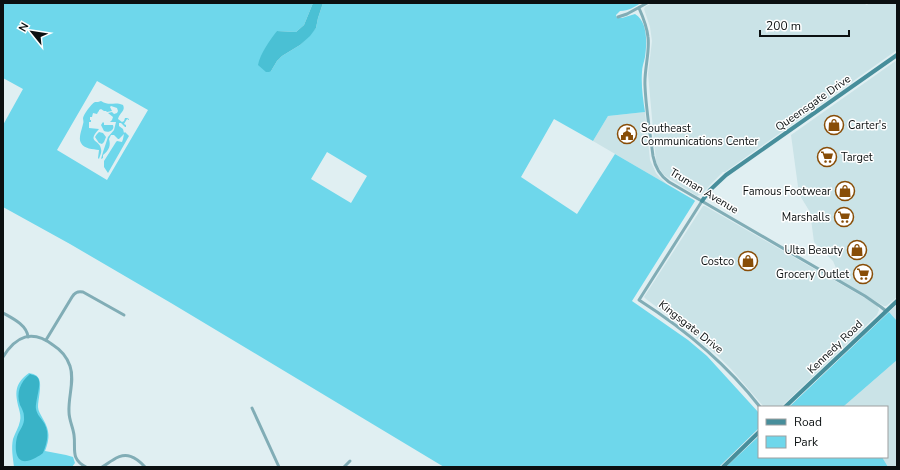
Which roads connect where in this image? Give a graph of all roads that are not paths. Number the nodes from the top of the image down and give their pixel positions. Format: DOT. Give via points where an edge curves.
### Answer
graph roads {
  1 [pos="647,3"];
  2 [pos="639,8"];
  3 [pos="618,16"];
  4 [pos="897,55"];
  5 [pos="702,201"];
  6 [pos="639,300"];
  7 [pos="897,301"];
  8 [pos="886,311"];
  9 [pos="3,313"];
  10 [pos="124,315"];
  11 [pos="28,336"];
  12 [pos="46,340"];
  13 [pos="3,357"];
  14 [pos="759,406"];
  15 [pos="786,406"];
  16 [pos="252,408"];
  17 [pos="758,433"];
  18 [pos="350,460"];
  19 [pos="80,463"];
  20 [pos="76,467"];
  21 [pos="86,467"];
  22 [pos="102,467"];
  23 [pos="145,467"];
  24 [pos="279,467"];
  25 [pos="344,467"];
  26 [pos="723,467"];
  1 -- 2 [label="street"];
  2 -- 3 [label="street"];
  2 -- 5 [label="street, Truman Avenue" via="648,39 645,86 654,164 665,179"];
  4 -- 5 [label="street, Queensgate Drive" via="726,175"];
  5 -- 6 [label="street, Queensgate Drive"];
  5 -- 8 [label="street, Truman Avenue" via="865,296"];
  6 -- 14 [label="street, Kingsgate Drive" via="684,330 712,353"];
  7 -- 8 [label="street, Kennedy Road"];
  8 -- 15 [label="street, Kennedy Road"];
  9 -- 11 [label="street" via="22,325"];
  10 -- 12 [label="street" via="78,291"];
  11 -- 12 [label="street"];
  11 -- 13 [label="street" via="10,346"];
  12 -- 19 [label="street" via="64,354 71,368 69,416 75,454"];
  16 -- 24 [label="street"];
  17 -- 26 [label="street"];
  18 -- 25 [label="street"];
  19 -- 20 [label="street"];
  19 -- 21 [label="street"];
  22 -- 23 [label="street" via="116,458 127,456 135,458"];
}
